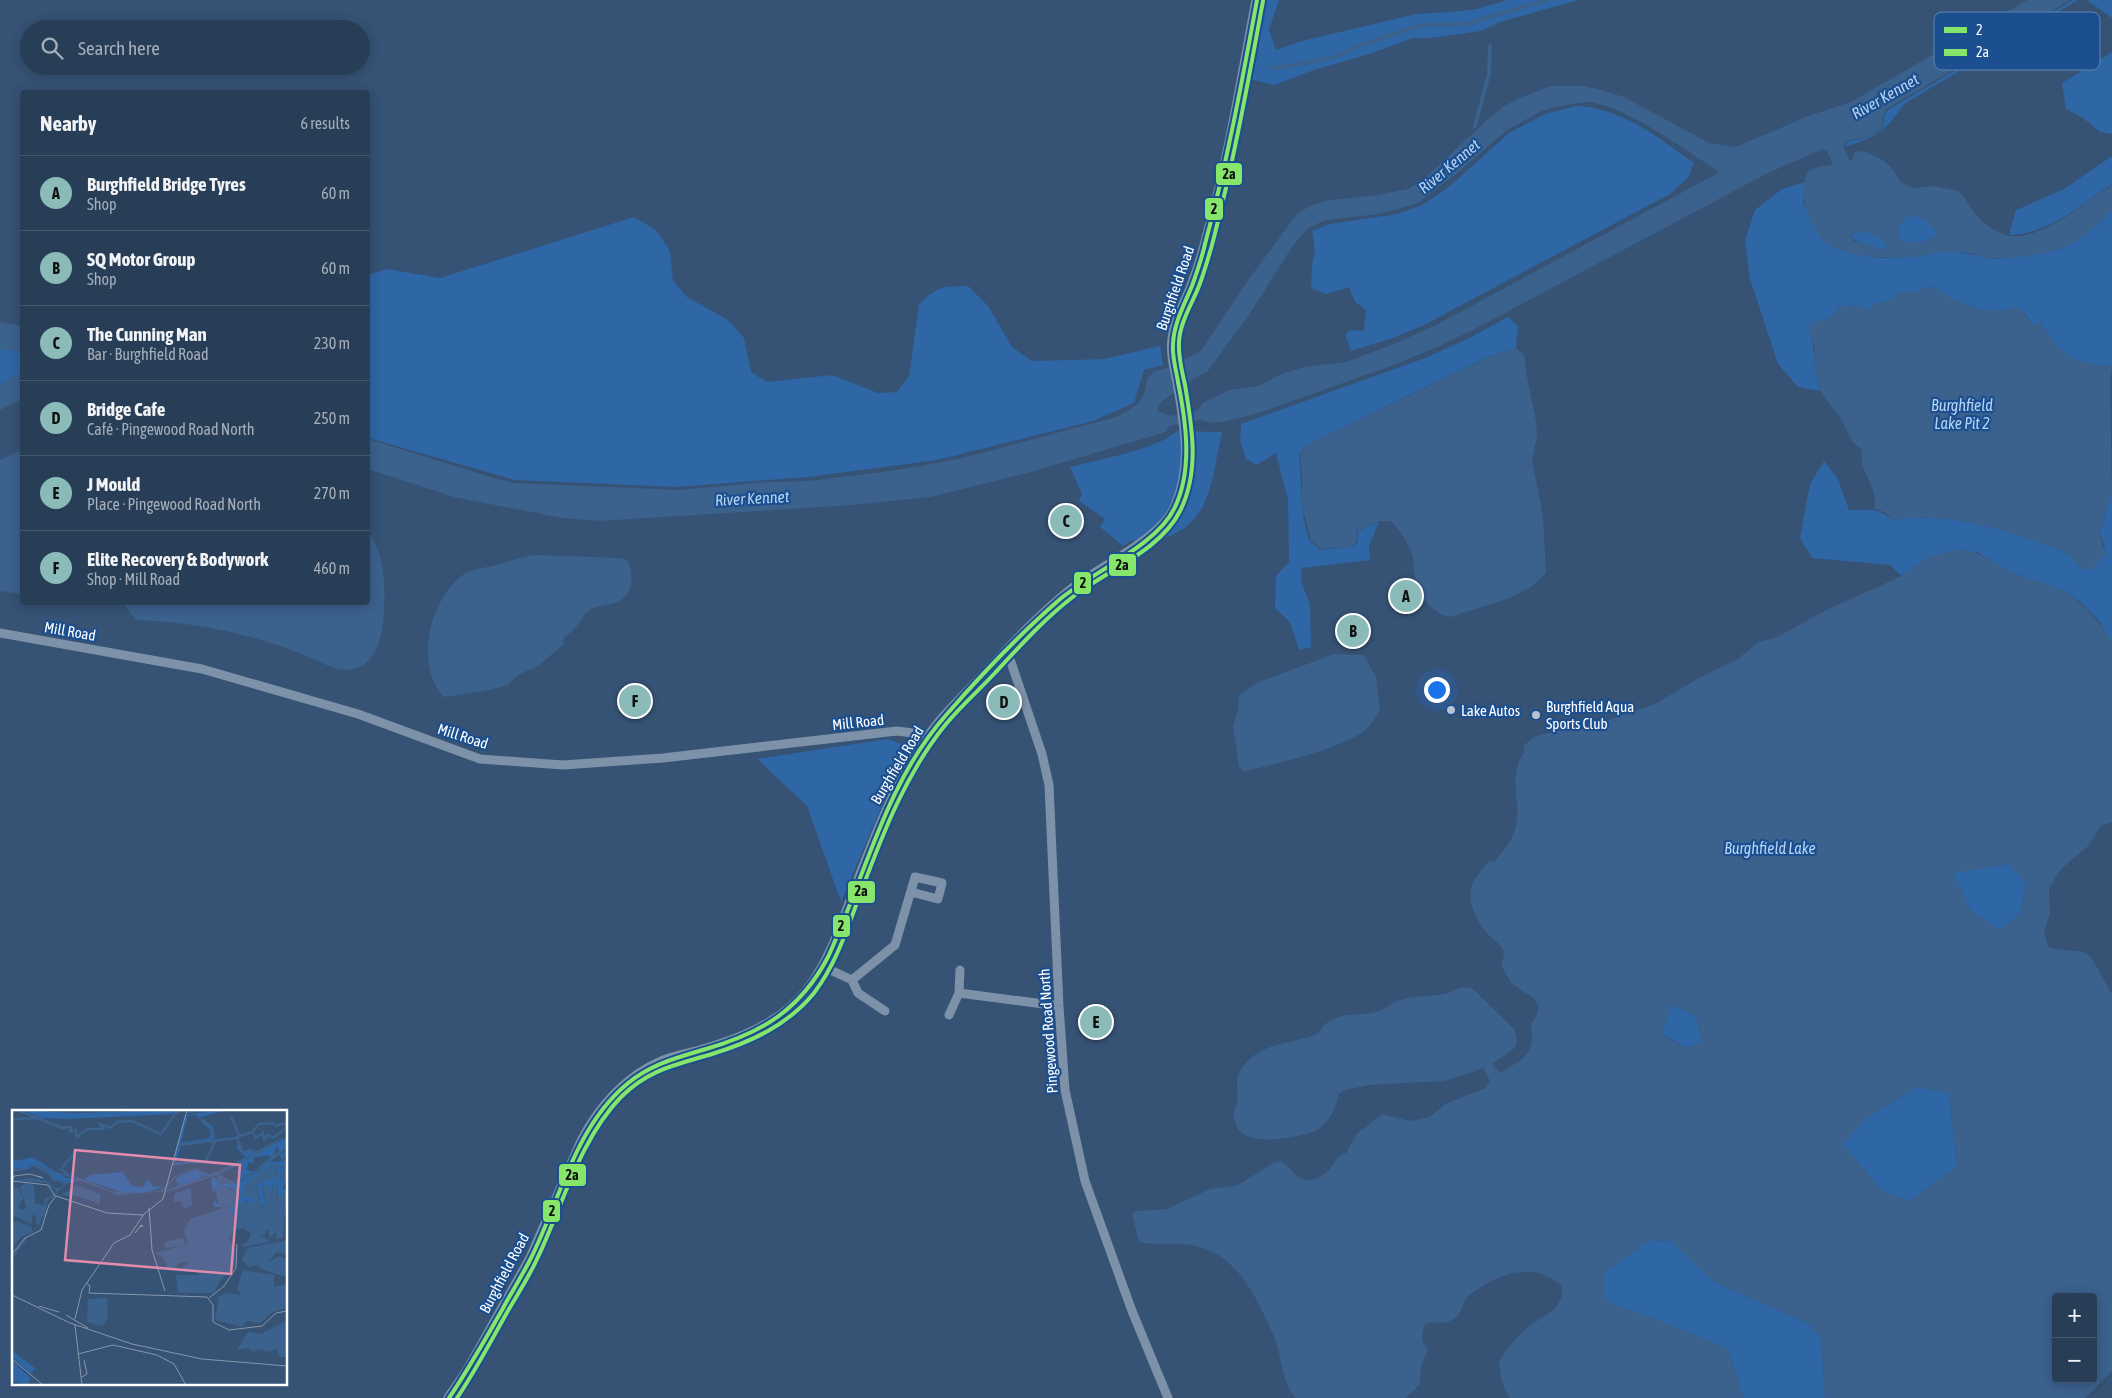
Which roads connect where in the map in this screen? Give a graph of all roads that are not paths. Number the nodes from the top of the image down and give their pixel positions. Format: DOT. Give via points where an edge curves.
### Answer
graph roads {
  1 [pos="1257,0"];
  2 [pos="0,633"];
  3 [pos="1006,652"];
  4 [pos="927,740"];
  5 [pos="911,892"];
  6 [pos="824,966"];
  7 [pos="960,970"];
  8 [pos="852,980"];
  9 [pos="959,993"];
  10 [pos="1059,1006"];
  11 [pos="885,1011"];
  12 [pos="949,1015"];
  13 [pos="449,1398"];
  14 [pos="1168,1398"];
  1 -- 3 [label="street, Burghfield Road" via="1208,234 1173,335 1173,355 1188,441 1181,495 1168,522 1072,589"];
  2 -- 4 [label="street, Mill Road" via="202,669 358,714 480,759 563,765 663,758 897,732 913,733"];
  3 -- 4 [label="street, Burghfield Road"];
  3 -- 10 [label="street, Pingewood Road North" via="1042,754 1049,785"];
  4 -- 6 [label="street, Burghfield Road" via="886,811"];
  5 -- 8 [label="street" via="895,945"];
  6 -- 8 [label="street"];
  6 -- 13 [label="street, Burghfield Road" via="795,1005 770,1023 749,1034 650,1067 608,1102 582,1141 531,1258"];
  7 -- 9 [label="street"];
  8 -- 11 [label="street" via="858,993"];
  9 -- 10 [label="street"];
  9 -- 12 [label="street"];
  10 -- 14 [label="street, Pingewood Road North" via="1065,1090 1085,1181 1125,1294"];
}
